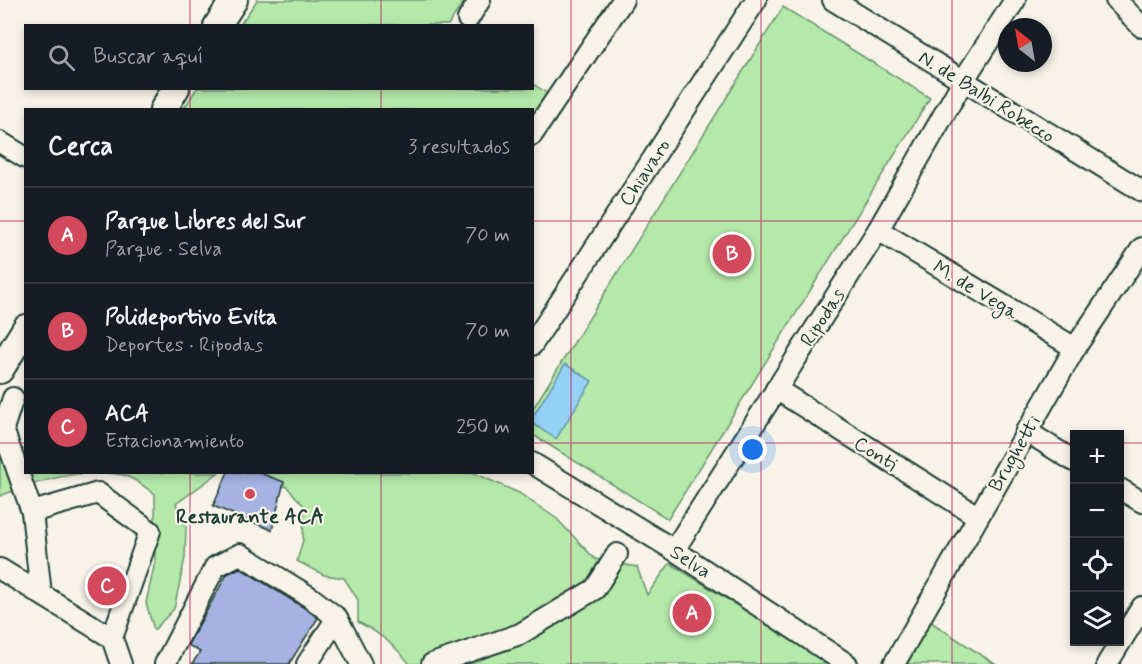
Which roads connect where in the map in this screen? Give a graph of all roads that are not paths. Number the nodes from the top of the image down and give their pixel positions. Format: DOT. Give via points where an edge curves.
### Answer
graph roads {
  1 [pos="234,0"];
  2 [pos="480,0"];
  3 [pos="623,0"];
  4 [pos="756,0"];
  5 [pos="833,0"];
  6 [pos="1016,0"];
  7 [pos="1116,0"];
  8 [pos="468,20"];
  9 [pos="218,24"];
  10 [pos="1142,27"];
  11 [pos="963,81"];
  12 [pos="175,90"];
  13 [pos="164,108"];
  14 [pos="534,132"];
  15 [pos="0,142"];
  16 [pos="24,157"];
  17 [pos="1142,191"];
  18 [pos="878,230"];
  19 [pos="1142,248"];
  20 [pos="24,331"];
  21 [pos="534,342"];
  22 [pos="1075,348"];
  23 [pos="0,370"];
  24 [pos="776,389"];
  25 [pos="13,397"];
  26 [pos="1026,431"];
  27 [pos="1070,458"];
  28 [pos="534,464"];
  29 [pos="1124,492"];
  30 [pos="1142,502"];
  31 [pos="32,512"];
  32 [pos="977,516"];
  33 [pos="674,550"];
  34 [pos="616,554"];
  35 [pos="0,569"];
  36 [pos="41,594"];
  37 [pos="1142,607"];
  38 [pos="337,618"];
  39 [pos="112,638"];
  40 [pos="121,664"];
  41 [pos="165,664"];
  42 [pos="307,664"];
  43 [pos="361,664"];
  44 [pos="432,664"];
  45 [pos="847,664"];
  46 [pos="894,664"];
  47 [pos="1107,664"];
  1 -- 9 [label="main road"];
  2 -- 8 [label="street"];
  3 -- 14 [label="street"];
  4 -- 21 [label="street, Chiavaro"];
  5 -- 11 [label="street, N. de Balbi Robecco"];
  6 -- 11 [label="street, Ripodas"];
  7 -- 10 [label="street"];
  11 -- 17 [label="street, N. de Balbi Robecco"];
  11 -- 18 [label="street, Ripodas"];
  12 -- 13 [label="main road"];
  15 -- 16 [label="street"];
  18 -- 22 [label="street, M. de Vega"];
  18 -- 24 [label="street, Ripodas"];
  19 -- 22 [label="street, Brughetti"];
  20 -- 23 [label="main road"];
  22 -- 26 [label="street, Brughetti"];
  24 -- 32 [label="street, Conti"];
  24 -- 33 [label="street, Ripodas"];
  25 -- 31 [label="street" via="3,429"];
  26 -- 27 [label="street"];
  26 -- 32 [label="street, Brughetti"];
  28 -- 33 [label="street, Selva"];
  29 -- 30 [label="street"];
  31 -- 36 [label="street"];
  31 -- 39 [label="street" via="98,493 150,531"];
  32 -- 46 [label="street, Brughetti"];
  33 -- 45 [label="street, Selva"];
  34 -- 44 [label="street" via="595,589 520,634"];
  35 -- 36 [label="street"];
  36 -- 39 [label="street"];
  37 -- 47 [label="street"];
  38 -- 41 [label="street" via="240,554 215,567"];
  38 -- 42 [label="street"];
  38 -- 43 [label="street"];
  39 -- 40 [label="street"];
}
